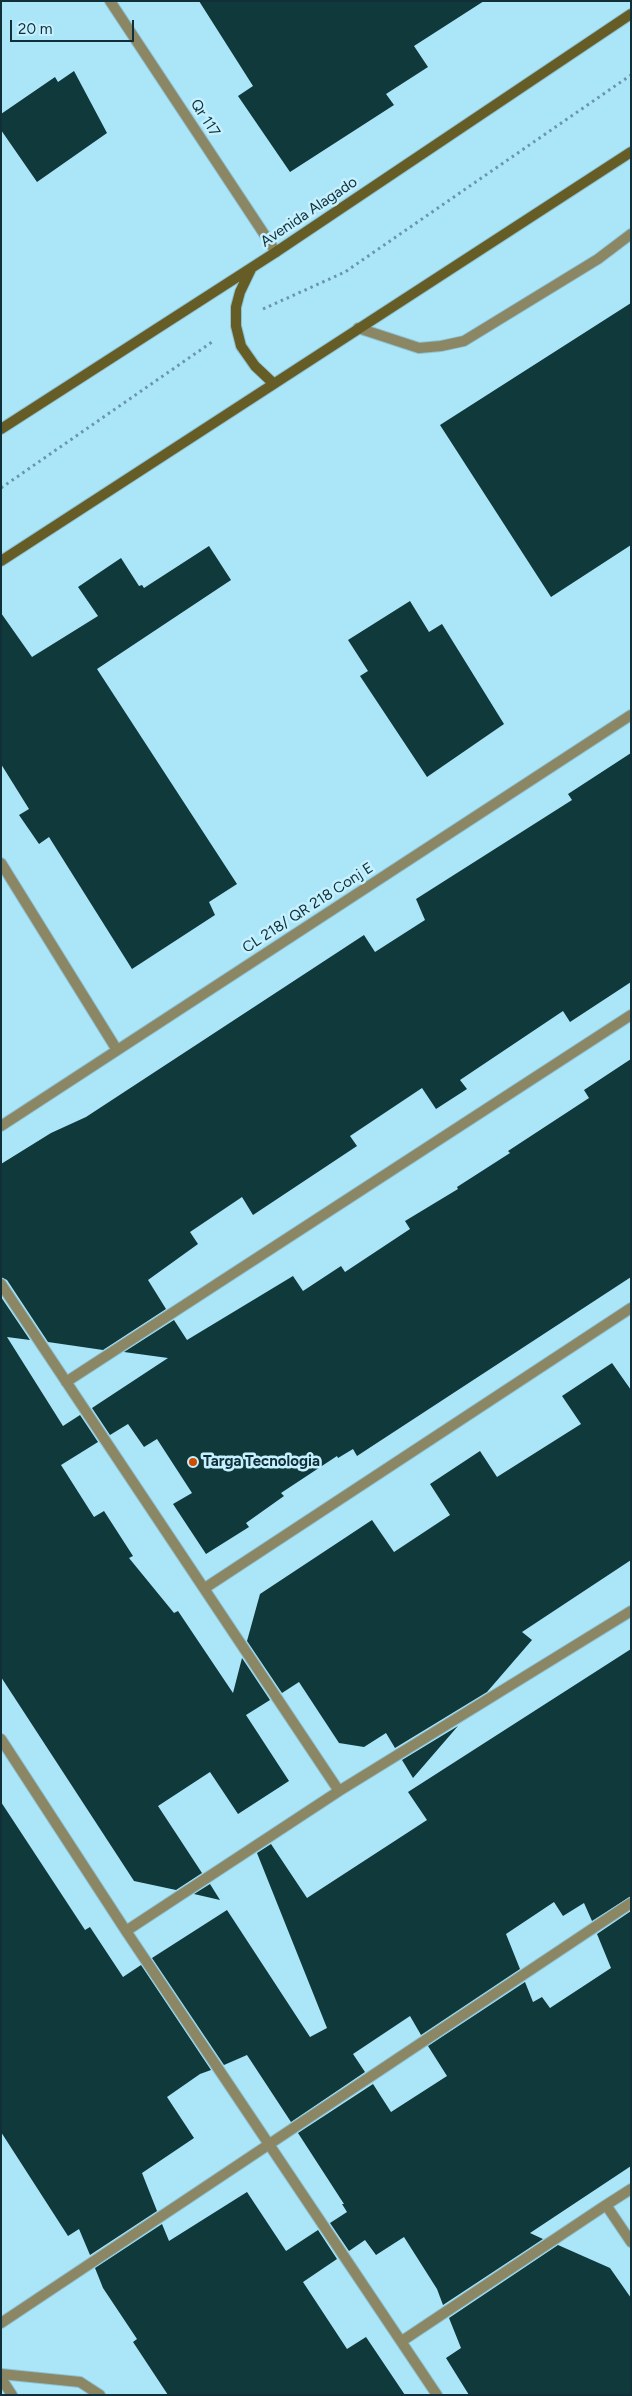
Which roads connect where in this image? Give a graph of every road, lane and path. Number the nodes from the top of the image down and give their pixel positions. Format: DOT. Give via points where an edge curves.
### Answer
graph roads {
  1 [pos="110,1"];
  2 [pos="631,14"];
  3 [pos="631,75"];
  4 [pos="631,152"];
  5 [pos="631,234"];
  6 [pos="276,252"];
  7 [pos="252,268"];
  8 [pos="236,326"];
  9 [pos="358,328"];
  10 [pos="273,383"];
  11 [pos="1,429"];
  12 [pos="1,488"];
  13 [pos="1,561"];
  14 [pos="631,715"];
  15 [pos="1,863"];
  16 [pos="631,1015"];
  17 [pos="117,1050"];
  18 [pos="1,1126"];
  19 [pos="1,1284"];
  20 [pos="631,1308"];
  21 [pos="66,1382"];
  22 [pos="205,1588"];
  23 [pos="631,1611"];
  24 [pos="1,1739"];
  25 [pos="339,1791"];
  26 [pos="631,1903"];
  27 [pos="126,1931"];
  28 [pos="270,2144"];
  29 [pos="631,2189"];
  30 [pos="606,2204"];
  31 [pos="631,2242"];
  32 [pos="1,2323"];
  33 [pos="402,2341"];
  34 [pos="1,2376"];
  35 [pos="12,2395"];
  36 [pos="100,2395"];
  37 [pos="437,2395"];
  1 -- 6 [label="street, Qr 117"];
  2 -- 6 [label="main road, Avenida Alagado"];
  3 -- 8 [label="path" via="345,272 257,312"];
  4 -- 9 [label="main road"];
  5 -- 9 [label="street" via="598,259 464,341 419,348"];
  6 -- 7 [label="main road, Avenida Alagado"];
  7 -- 8 [label="main road" via="240,292"];
  7 -- 11 [label="main road, Avenida Alagado"];
  8 -- 10 [label="main road" via="242,346 255,366"];
  8 -- 12 [label="path"];
  9 -- 10 [label="main road"];
  10 -- 13 [label="main road"];
  14 -- 17 [label="street, CL 218/ QR 218 Conj E"];
  15 -- 17 [label="street"];
  16 -- 21 [label="street"];
  17 -- 18 [label="street, CL 218/ QR 218 Conj E"];
  19 -- 21 [label="street"];
  20 -- 22 [label="street"];
  21 -- 22 [label="street"];
  22 -- 25 [label="street"];
  23 -- 25 [label="street"];
  24 -- 27 [label="street"];
  25 -- 27 [label="street"];
  26 -- 28 [label="street"];
  27 -- 28 [label="street"];
  28 -- 32 [label="street"];
  28 -- 33 [label="street"];
  29 -- 30 [label="street"];
  30 -- 31 [label="street"];
  30 -- 33 [label="street"];
  33 -- 37 [label="street"];
  34 -- 35 [label="street"];
  34 -- 36 [label="street" via="80,2382"];
}
